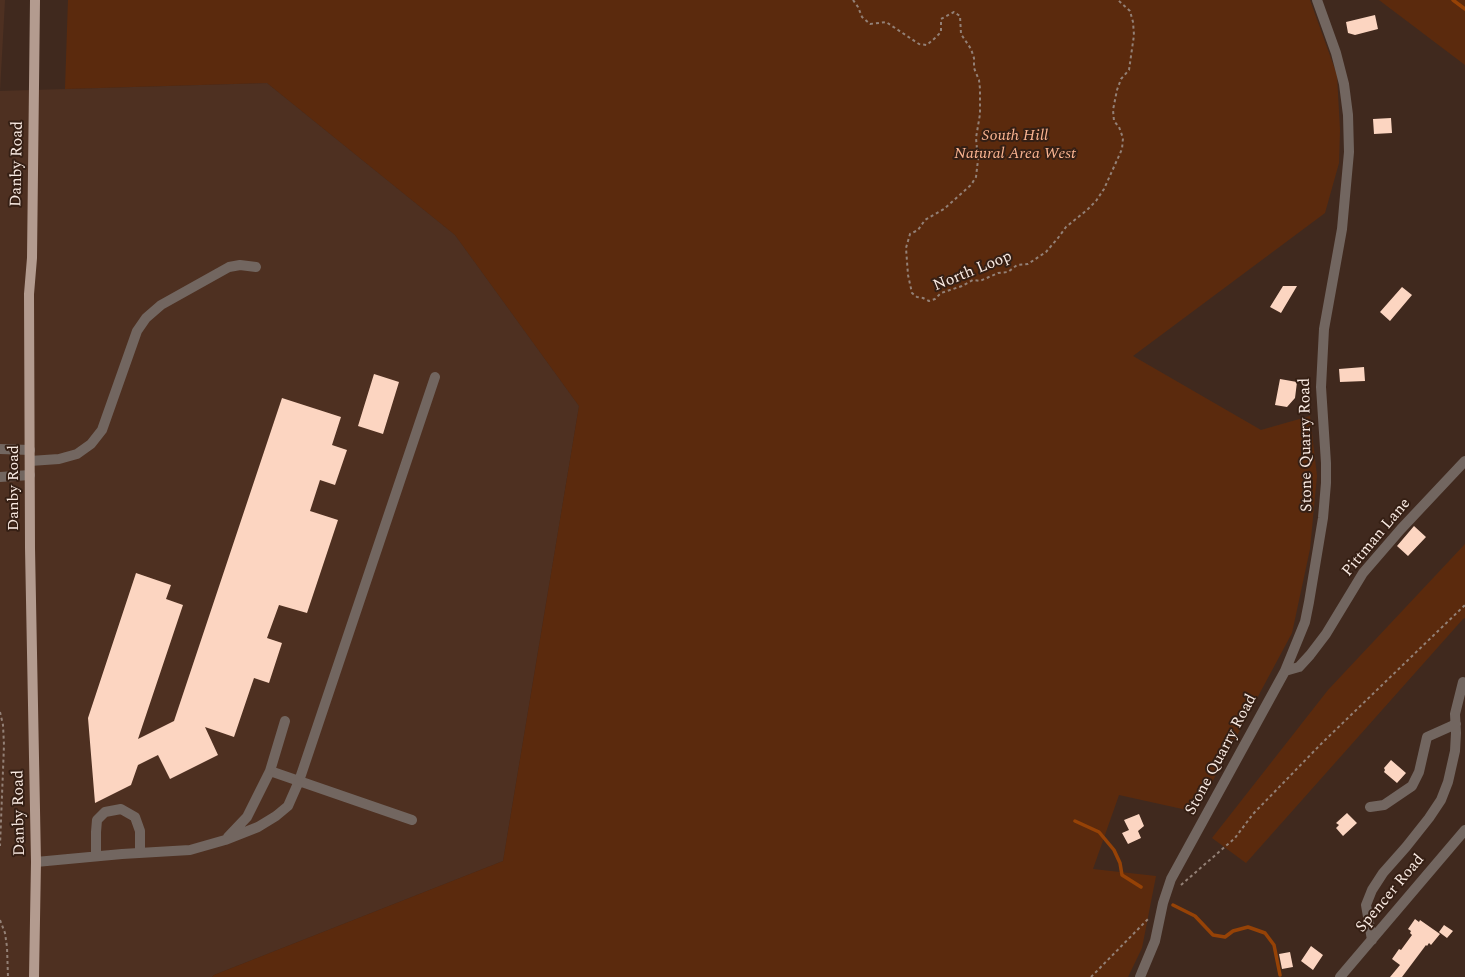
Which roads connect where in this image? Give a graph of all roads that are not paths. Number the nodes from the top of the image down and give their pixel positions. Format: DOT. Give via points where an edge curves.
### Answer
graph roads {
  1 [pos="35,0"];
  2 [pos="1317,0"];
  3 [pos="256,267"];
  4 [pos="435,377"];
  5 [pos="0,449"];
  6 [pos="30,450"];
  7 [pos="30,461"];
  8 [pos="1465,461"];
  9 [pos="30,475"];
  10 [pos="0,477"];
  11 [pos="1285,671"];
  12 [pos="1463,682"];
  13 [pos="285,721"];
  14 [pos="1455,724"];
  15 [pos="270,771"];
  16 [pos="298,781"];
  17 [pos="1370,807"];
  18 [pos="412,820"];
  19 [pos="1465,830"];
  20 [pos="225,840"];
  21 [pos="140,853"];
  22 [pos="96,856"];
  23 [pos="36,862"];
  24 [pos="1372,940"];
  25 [pos="34,977"];
  26 [pos="1140,977"];
  27 [pos="1340,977"];
  1 -- 6 [label="main road, Danby Road" via="32,258 29,294"];
  2 -- 11 [label="street, Stone Quarry Road" via="1344,84 1348,115 1348,152 1342,229 1324,329 1321,387 1326,463 1323,518 1305,622"];
  3 -- 7 [label="street" via="240,264 229,267 161,305 146,318 137,331 102,430 91,444 77,454 59,459"];
  4 -- 16 [label="street"];
  5 -- 6 [label="street"];
  6 -- 7 [label="main road, Danby Road"];
  7 -- 9 [label="main road, Danby Road"];
  8 -- 11 [label="street, Pittman Lane" via="1363,573 1326,634 1310,655 1299,667"];
  9 -- 10 [label="street"];
  9 -- 23 [label="main road, Danby Road"];
  11 -- 26 [label="street, Stone Quarry Road" via="1171,879 1155,941"];
  12 -- 14 [label="street"];
  13 -- 15 [label="street"];
  14 -- 17 [label="street" via="1427,737 1419,772 1412,786 1384,806"];
  14 -- 24 [label="street" via="1455,751 1441,800 1419,832 1383,873 1366,905"];
  15 -- 16 [label="street"];
  15 -- 20 [label="street" via="247,817"];
  16 -- 18 [label="street"];
  16 -- 20 [label="street" via="288,806 276,816 258,827"];
  19 -- 24 [label="street, Spencer Road"];
  20 -- 21 [label="street" via="190,850"];
  21 -- 22 [label="street"];
  21 -- 22 [label="street" via="140,831 135,817 121,809 106,812 97,820"];
  22 -- 23 [label="street"];
  23 -- 25 [label="main road, Danby Road"];
  24 -- 27 [label="street, Spencer Road"];
}
